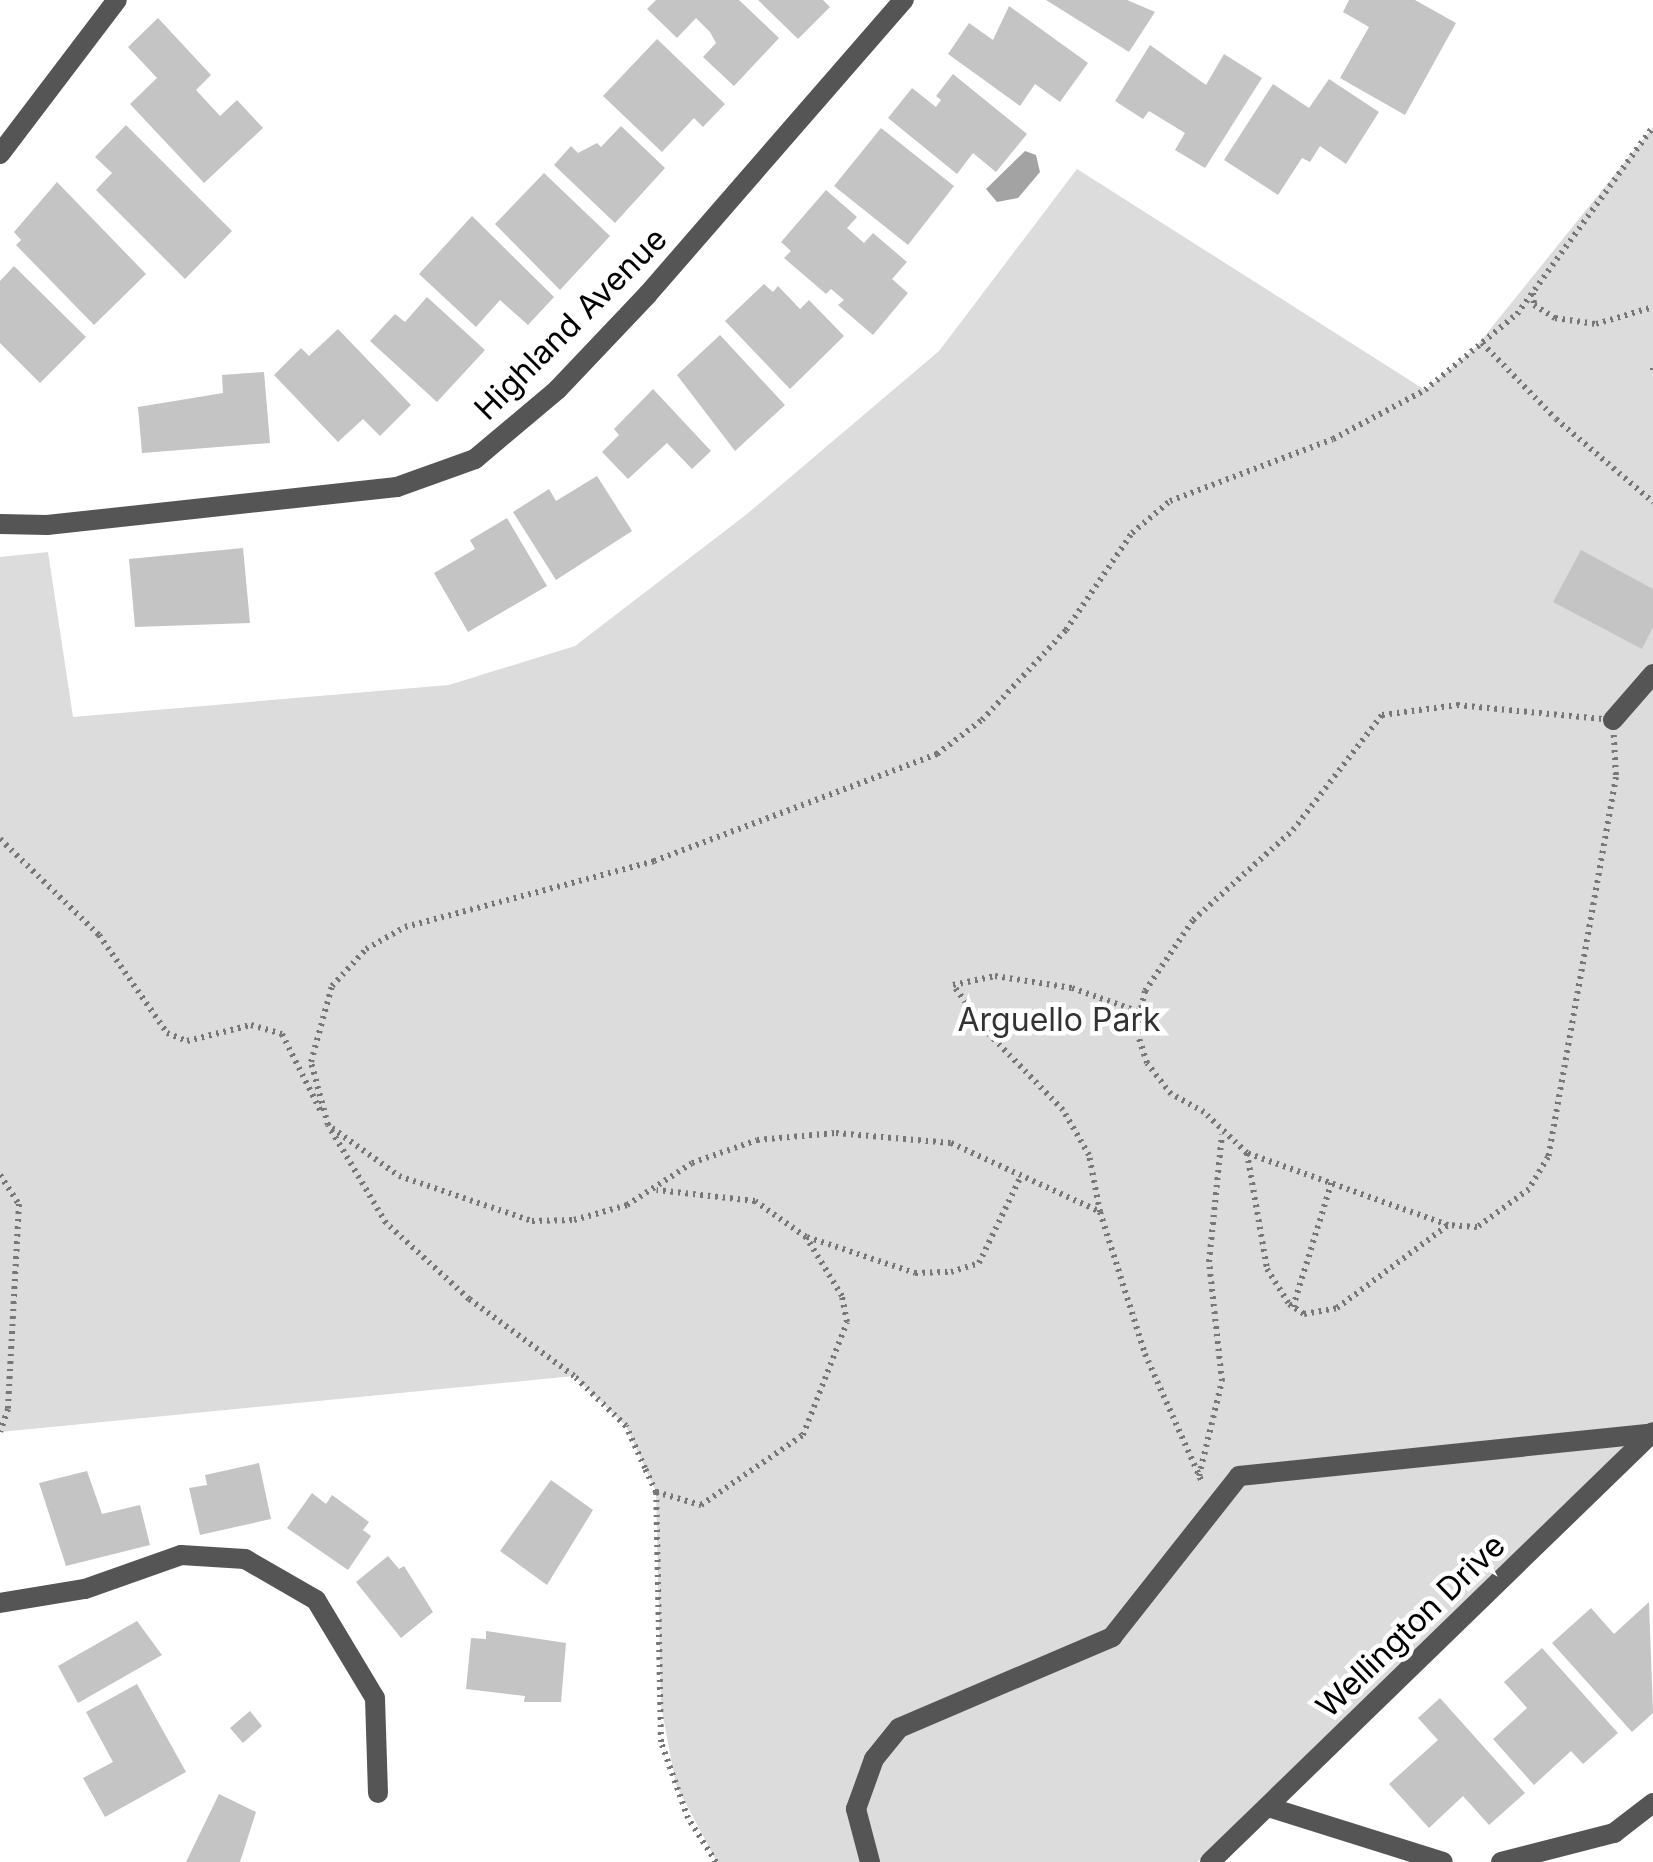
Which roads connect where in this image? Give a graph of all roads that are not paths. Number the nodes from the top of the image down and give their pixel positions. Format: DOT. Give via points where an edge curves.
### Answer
graph roads {
  1 [pos="117,0"];
  2 [pos="904,0"];
  3 [pos="0,154"];
  4 [pos="0,524"];
  5 [pos="1653,674"];
  6 [pos="1613,720"];
  7 [pos="1652,1432"];
  8 [pos="0,1603"];
  9 [pos="378,1793"];
  10 [pos="1653,1803"];
  11 [pos="1268,1807"];
  12 [pos="870,1862"];
  13 [pos="1210,1862"];
  14 [pos="1443,1862"];
  15 [pos="1500,1862"];
  1 -- 3 [label="street"];
  2 -- 4 [label="street, Highland Avenue" via="648,294 558,390 474,459 397,487 47,525"];
  5 -- 6 [label="street"];
  7 -- 11 [label="street, Wellington Drive"];
  7 -- 12 [label="street" via="1239,1476 1112,1638 899,1728 874,1759 856,1808"];
  8 -- 9 [label="street" via="85,1589 181,1555 245,1559 316,1600 375,1698"];
  10 -- 15 [label="street" via="1614,1833"];
  11 -- 13 [label="street, Wellington Drive"];
  11 -- 14 [label="street"];
}
